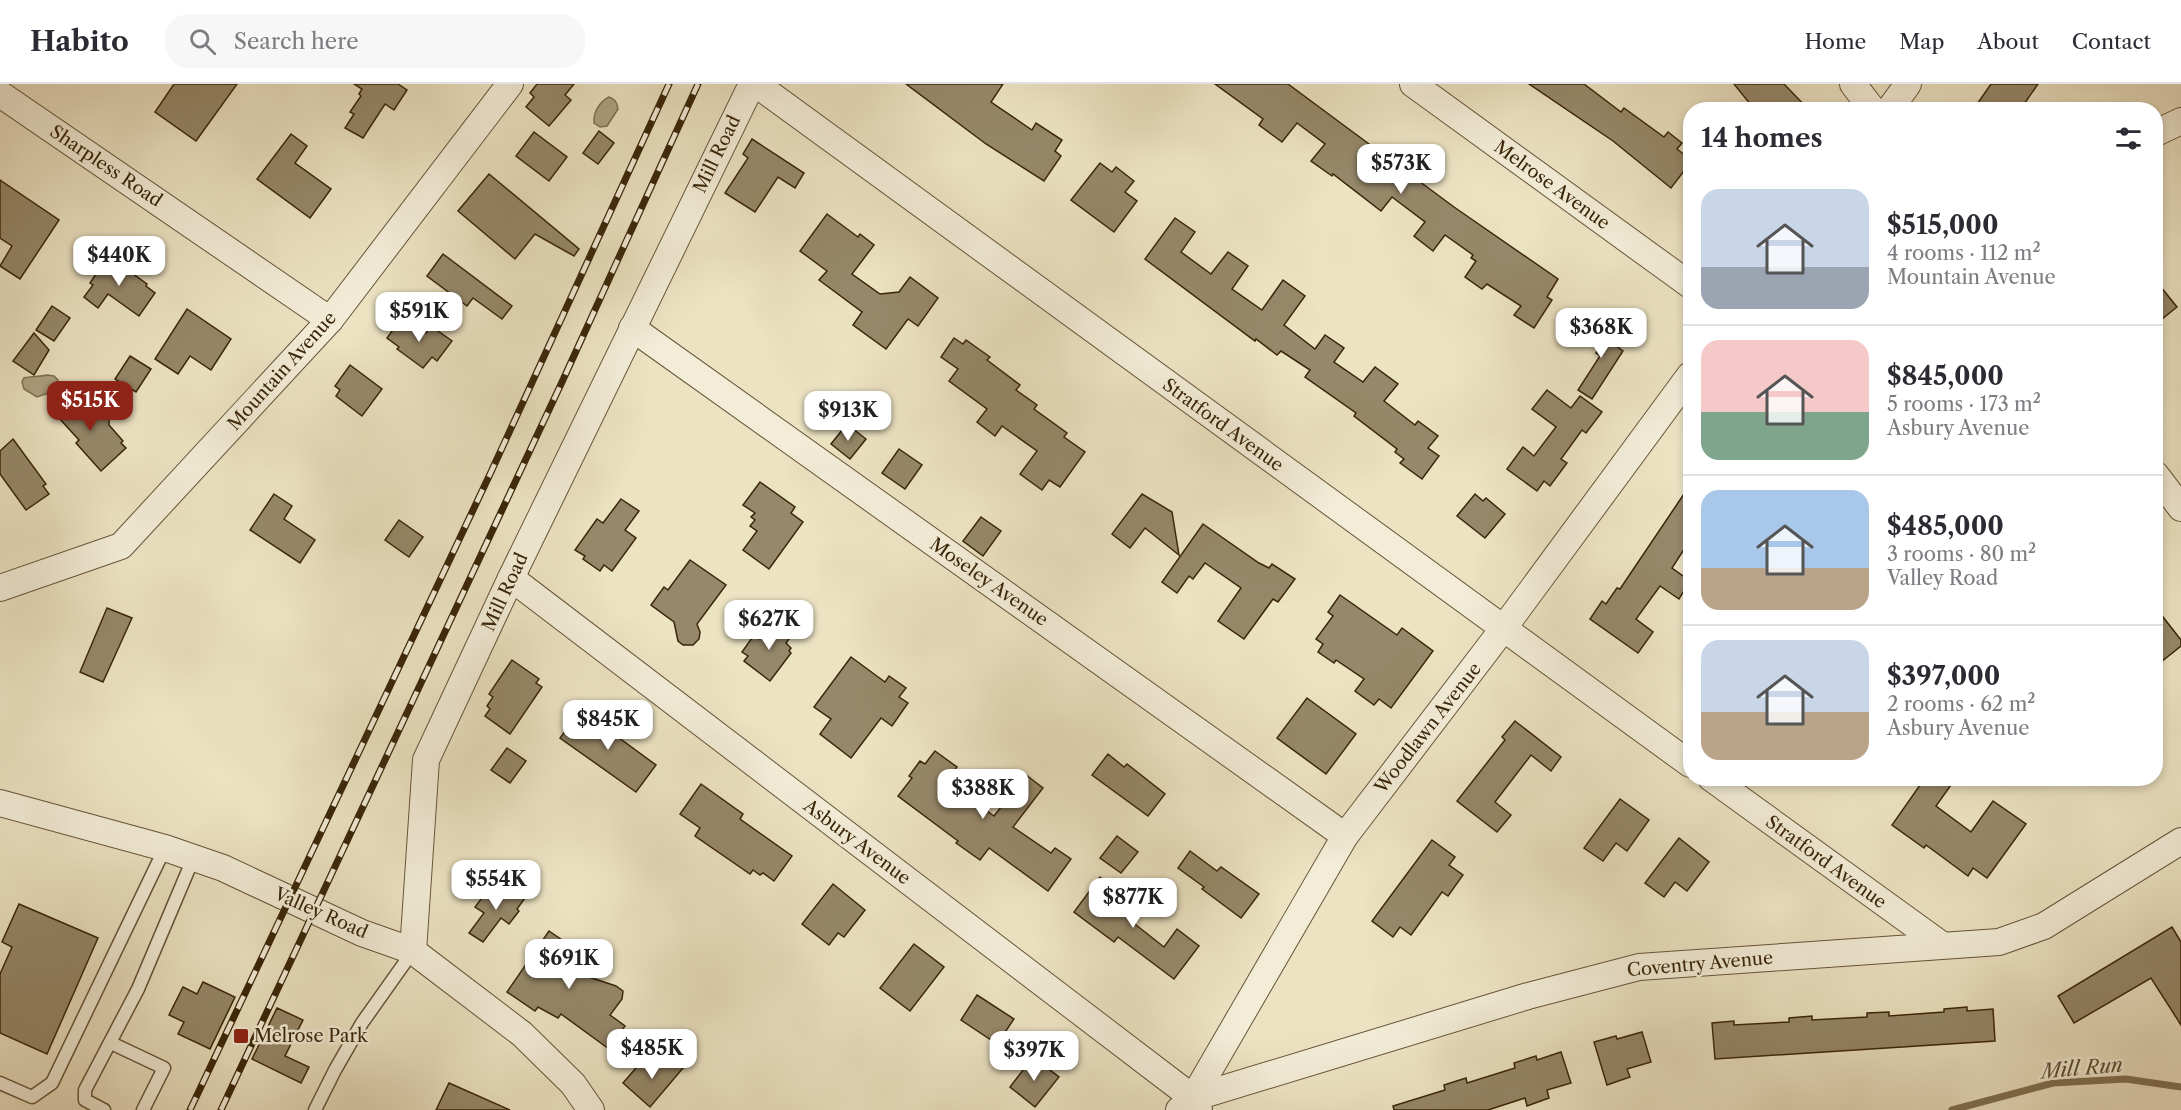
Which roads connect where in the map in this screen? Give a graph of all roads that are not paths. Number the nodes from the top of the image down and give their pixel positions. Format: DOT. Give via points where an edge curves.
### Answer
graph roads {
  1 [pos="510,84"];
  2 [pos="752,84"];
  3 [pos="756,84"];
  4 [pos="1413,84"];
  5 [pos="1853,84"];
  6 [pos="1908,84"];
  7 [pos="0,94"];
  8 [pos="1867,102"];
  9 [pos="1895,102"];
  10 [pos="2181,121"];
  11 [pos="2163,130"];
  12 [pos="1683,280"];
  13 [pos="330,320"];
  14 [pos="632,328"];
  15 [pos="1683,385"];
  16 [pos="2163,484"];
  17 [pos="2181,508"];
  18 [pos="511,578"];
  19 [pos="0,588"];
  20 [pos="1503,629"];
  21 [pos="1683,759"];
  22 [pos="1721,786"];
  23 [pos="0,803"];
  24 [pos="1345,836"];
  25 [pos="2181,842"];
  26 [pos="165,848"];
  27 [pos="193,859"];
  28 [pos="1942,945"];
  29 [pos="412,951"];
  30 [pos="111,1043"];
  31 [pos="0,1083"];
  32 [pos="1190,1106"];
  33 [pos="104,1110"];
  34 [pos="143,1110"];
  35 [pos="315,1110"];
  36 [pos="591,1110"];
  1 -- 13 [label="street, Mountain Avenue"];
  2 -- 14 [label="street, Mill Road"];
  3 -- 20 [label="street, Stratford Avenue"];
  4 -- 12 [label="street, Melrose Avenue"];
  5 -- 8 [label="street"];
  6 -- 9 [label="street"];
  7 -- 13 [label="street, Sharpless Road"];
  10 -- 11 [label="street"];
  13 -- 19 [label="street, Mountain Avenue" via="121,546"];
  14 -- 18 [label="street, Mill Road"];
  14 -- 24 [label="street, Moseley Avenue"];
  15 -- 20 [label="street, Woodlawn Avenue"];
  16 -- 17 [label="street"];
  18 -- 29 [label="street, Mill Road" via="426,760"];
  18 -- 32 [label="street, Asbury Avenue"];
  20 -- 21 [label="street, Stratford Avenue"];
  20 -- 24 [label="street, Woodlawn Avenue"];
  22 -- 28 [label="street, Stratford Avenue"];
  23 -- 26 [label="street, Valley Road"];
  24 -- 32 [label="street, Woodlawn Avenue"];
  25 -- 28 [label="street, Coventry Avenue" via="2044,926 1999,942"];
  26 -- 27 [label="street, Valley Road"];
  26 -- 31 [label="lane" via="52,1083 32,1097"];
  27 -- 29 [label="street, Valley Road" via="223,868 362,933"];
  27 -- 30 [label="lane"];
  28 -- 32 [label="street, Coventry Avenue" via="1639,966 1528,996"];
  29 -- 35 [label="lane" via="362,1023"];
  29 -- 36 [label="street, Valley Road" via="522,1034 573,1084"];
  30 -- 33 [label="lane" via="85,1090 85,1100"];
  30 -- 34 [label="lane" via="164,1068"];
}
